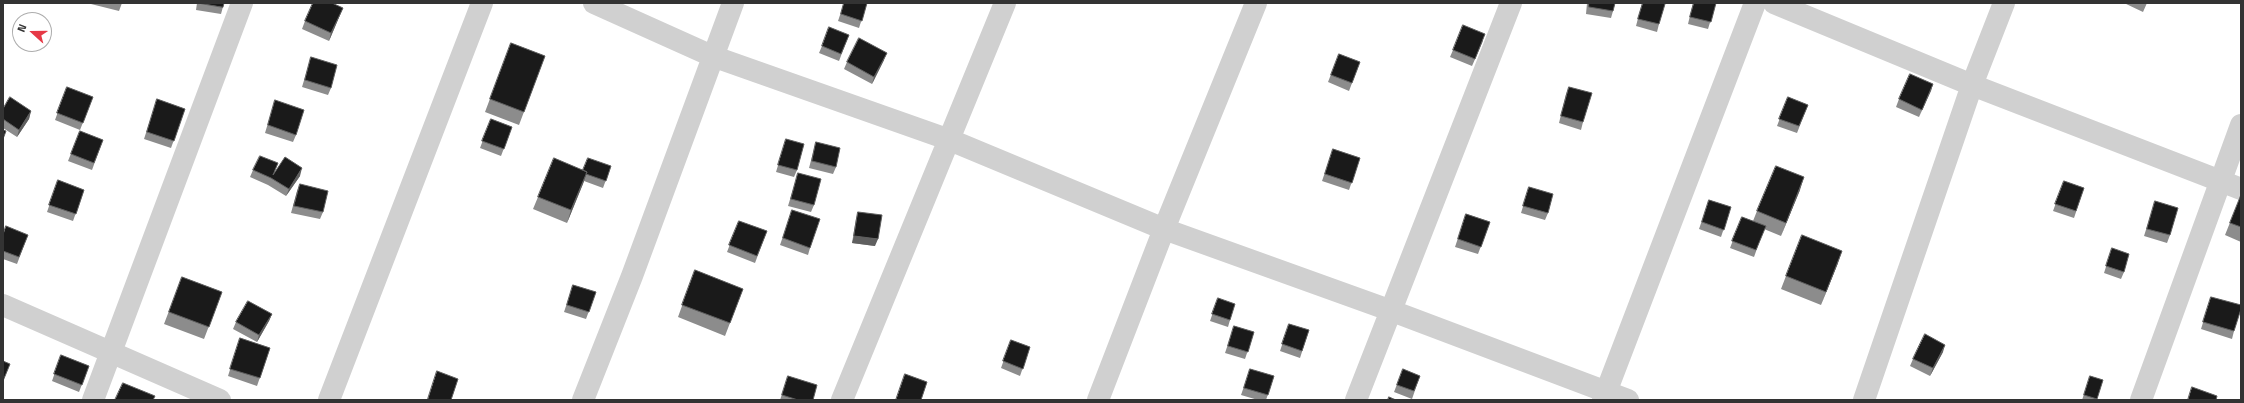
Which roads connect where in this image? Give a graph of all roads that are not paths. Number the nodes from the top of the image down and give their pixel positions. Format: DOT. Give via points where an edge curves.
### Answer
graph roads {
  1 [pos="242,3"];
  2 [pos="482,3"];
  3 [pos="594,3"];
  4 [pos="733,3"];
  5 [pos="1005,3"];
  6 [pos="1256,3"];
  7 [pos="1511,3"];
  8 [pos="1755,3"];
  9 [pos="1774,3"];
  10 [pos="2004,3"];
  11 [pos="712,56"];
  12 [pos="1972,85"];
  13 [pos="2241,125"];
  14 [pos="950,140"];
  15 [pos="2220,180"];
  16 [pos="2241,189"];
  17 [pos="1164,229"];
  18 [pos="3,305"];
  19 [pos="1392,311"];
  20 [pos="112,352"];
  21 [pos="1605,395"];
  22 [pos="93,400"];
  23 [pos="220,400"];
  24 [pos="329,400"];
  25 [pos="583,400"];
  26 [pos="842,400"];
  27 [pos="1098,400"];
  28 [pos="1356,400"];
  29 [pos="1628,400"];
  30 [pos="1864,400"];
  31 [pos="2141,400"];
  1 -- 20 [label="street"];
  2 -- 24 [label="street"];
  3 -- 11 [label="street"];
  4 -- 11 [label="street"];
  5 -- 14 [label="street"];
  6 -- 17 [label="street"];
  7 -- 19 [label="street"];
  8 -- 21 [label="street"];
  9 -- 12 [label="street"];
  10 -- 12 [label="street"];
  11 -- 14 [label="street"];
  11 -- 25 [label="street" via="632,276"];
  12 -- 15 [label="street"];
  12 -- 30 [label="street"];
  13 -- 15 [label="street"];
  14 -- 17 [label="street"];
  14 -- 26 [label="street"];
  15 -- 16 [label="street"];
  15 -- 31 [label="street"];
  17 -- 19 [label="street"];
  17 -- 27 [label="street"];
  18 -- 20 [label="street"];
  19 -- 21 [label="street"];
  19 -- 28 [label="street"];
  20 -- 22 [label="street"];
  20 -- 23 [label="street"];
  21 -- 29 [label="street"];
}
